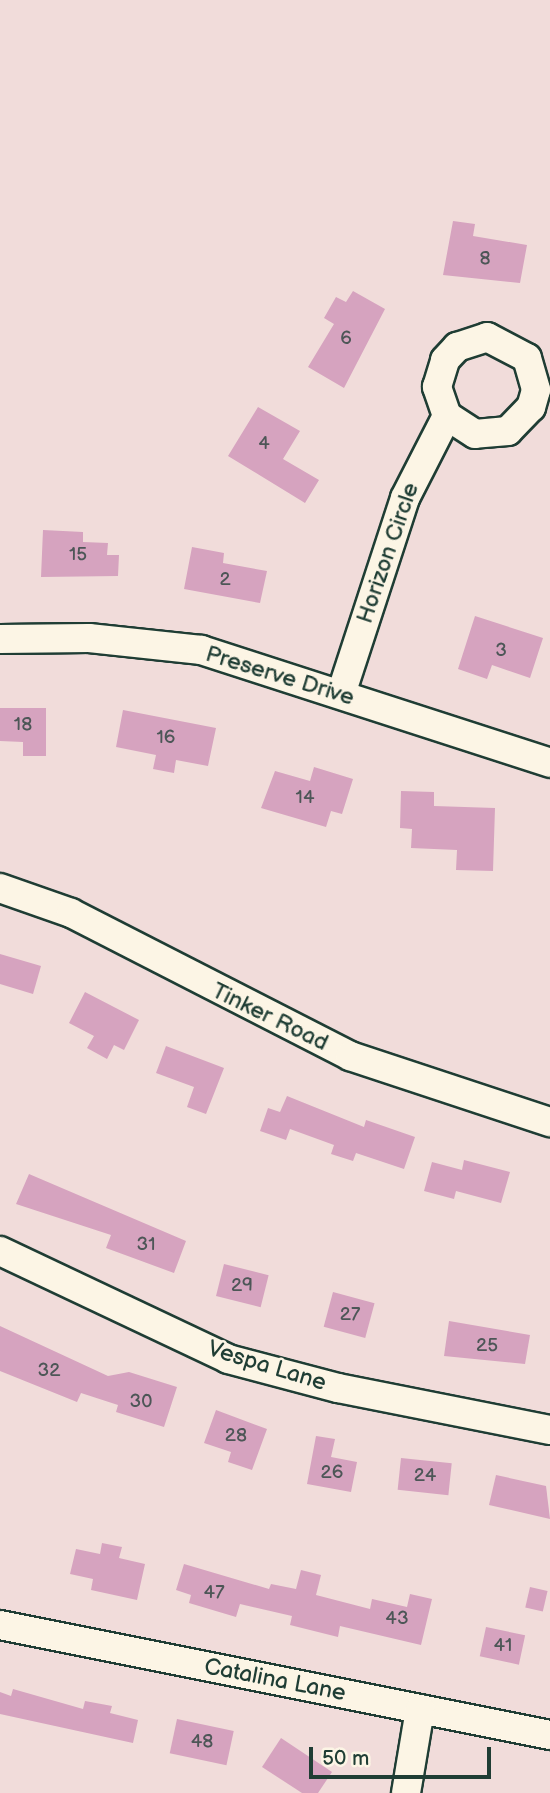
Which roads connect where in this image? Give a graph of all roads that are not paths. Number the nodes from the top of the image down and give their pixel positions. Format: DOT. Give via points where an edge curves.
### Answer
graph roads {
  1 [pos="447,416"];
  2 [pos="0,639"];
  3 [pos="341,694"];
  4 [pos="550,763"];
  5 [pos="0,888"];
  6 [pos="550,1122"];
  7 [pos="0,1251"];
  8 [pos="550,1430"];
  9 [pos="0,1625"];
  10 [pos="420,1709"];
  11 [pos="550,1735"];
  12 [pos="406,1793"];
  1 -- 3 [label="street, Horizon Circle" via="405,498"];
  2 -- 3 [label="street, Preserve Drive" via="89,638 201,650"];
  3 -- 4 [label="street, Preserve Drive"];
  5 -- 6 [label="street, Tinker Road" via="71,913 349,1056"];
  7 -- 8 [label="street, Vespa Lane" via="228,1359 338,1388"];
  9 -- 10 [label="street, Catalina Lane"];
  10 -- 11 [label="street, Catalina Lane"];
  10 -- 12 [label="street"];
}
